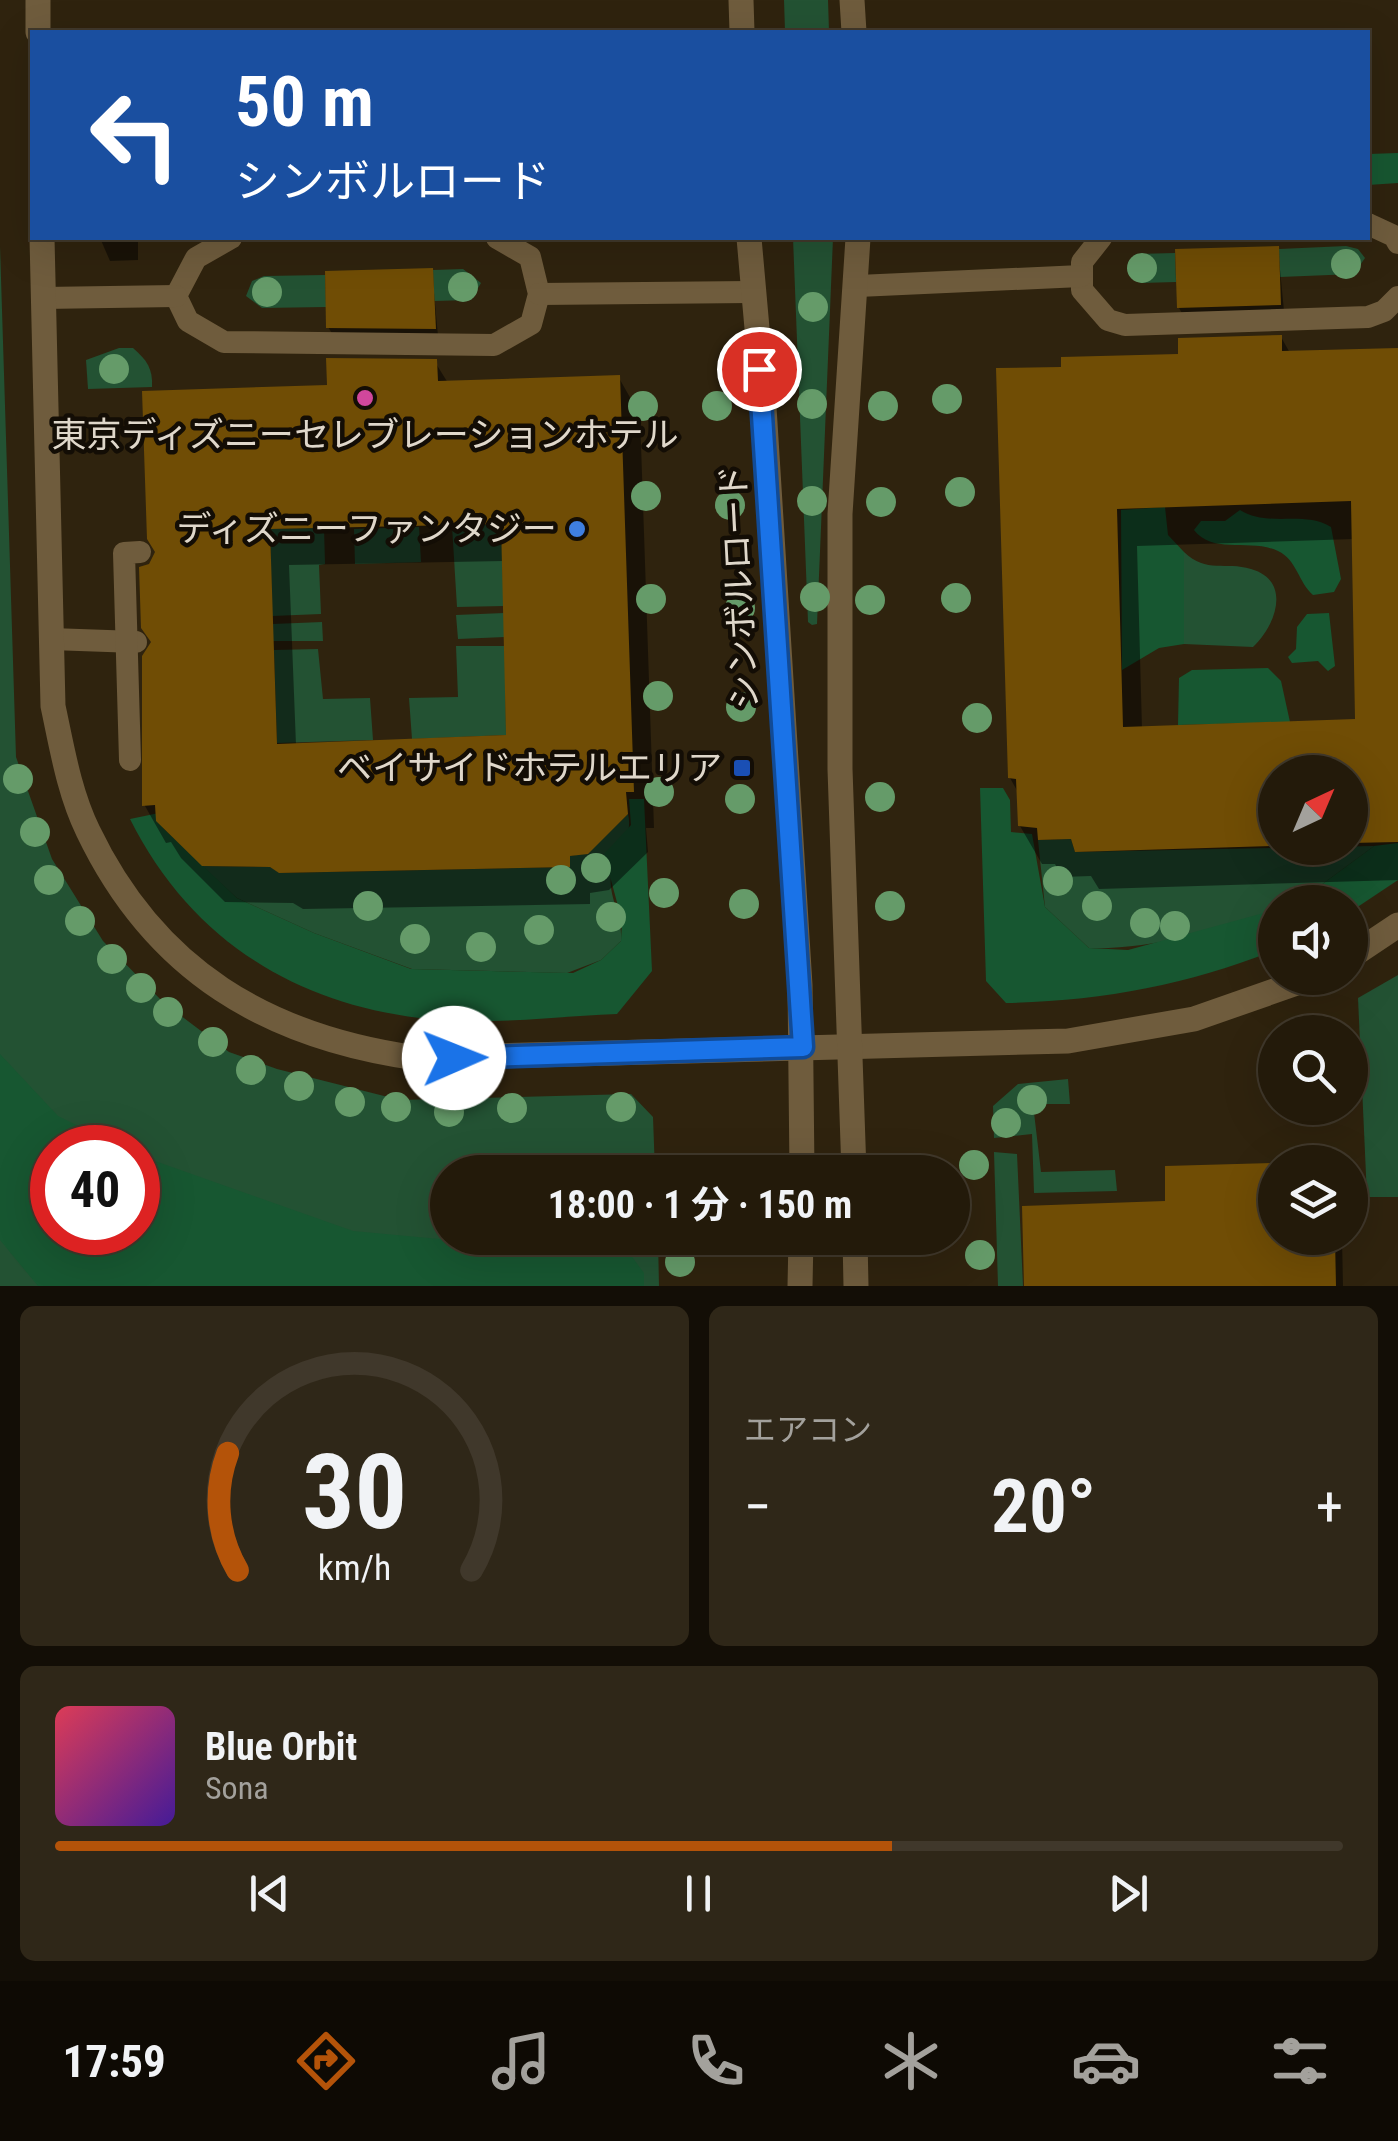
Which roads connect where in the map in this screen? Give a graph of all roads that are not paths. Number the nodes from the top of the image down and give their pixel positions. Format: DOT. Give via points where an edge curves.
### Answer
graph roads {
  1 [pos="38,0"];
  2 [pos="741,0"];
  3 [pos="852,0"];
  4 [pos="38,30"];
  5 [pos="742,30"];
  6 [pos="854,30"];
  7 [pos="1370,225"];
  8 [pos="42,240"];
  9 [pos="228,240"];
  10 [pos="501,240"];
  11 [pos="748,240"];
  12 [pos="858,240"];
  13 [pos="1100,240"];
  14 [pos="1398,243"];
  15 [pos="1081,276"];
  16 [pos="858,286"];
  17 [pos="750,292"];
  18 [pos="539,294"];
  19 [pos="176,296"];
  20 [pos="1398,297"];
  21 [pos="43,298"];
  22 [pos="140,552"];
  23 [pos="51,639"];
  24 [pos="132,642"];
  25 [pos="130,760"];
  26 [pos="1398,925"];
  27 [pos="1368,944"];
  28 [pos="1269,995"];
  29 [pos="853,1045"];
  30 [pos="803,1047"];
  31 [pos="802,1155"];
  32 [pos="854,1155"];
  33 [pos="801,1255"];
  34 [pos="855,1255"];
  35 [pos="800,1286"];
  36 [pos="856,1286"];
  1 -- 4 [label="street"];
  2 -- 5 [label="street"];
  3 -- 6 [label="street"];
  7 -- 14 [label="lane"];
  8 -- 21 [label="street"];
  9 -- 19 [label="lane" via="196,258"];
  10 -- 18 [label="lane" via="530,256"];
  11 -- 17 [label="street, シンボルロード"];
  12 -- 16 [label="street"];
  13 -- 15 [label="lane" via="1082,262"];
  15 -- 16 [label="lane"];
  15 -- 20 [label="lane" via="1092,304 1124,325 1368,317"];
  16 -- 29 [label="street" via="840,550 840,769"];
  17 -- 18 [label="lane"];
  17 -- 30 [label="street, シンボルロード" via="764,407"];
  18 -- 19 [label="lane" via="531,324 494,345 224,342 188,321"];
  19 -- 21 [label="lane"];
  21 -- 23 [label="street"];
  22 -- 24 [label="lane" via="124,552"];
  23 -- 24 [label="lane"];
  23 -- 30 [label="street" via="54,706 67,772 86,828 114,878 182,957 263,1017 346,1046 416,1058"];
  24 -- 25 [label="lane"];
  26 -- 27 [label="street"];
  28 -- 29 [label="street" via="1136,1031 1068,1040"];
  29 -- 30 [label="street"];
  29 -- 32 [label="street"];
  30 -- 31 [label="street, シンボルロード"];
  33 -- 35 [label="street"];
  34 -- 36 [label="street"];
}
